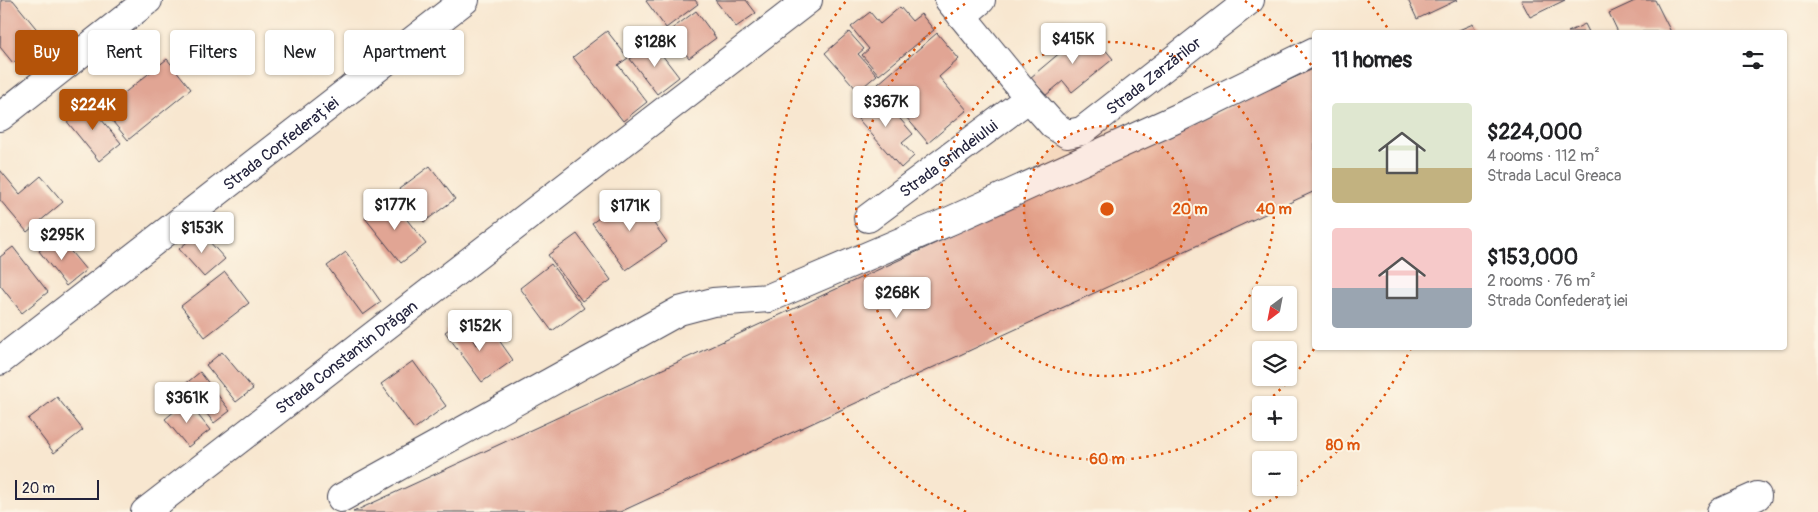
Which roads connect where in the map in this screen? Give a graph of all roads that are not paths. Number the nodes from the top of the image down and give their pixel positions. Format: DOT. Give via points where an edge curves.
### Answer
graph roads {
  1 [pos="148,0"];
  2 [pos="466,0"];
  3 [pos="808,0"];
  4 [pos="1250,0"];
  5 [pos="964,5"];
  6 [pos="1312,52"];
  7 [pos="1029,98"];
  8 [pos="0,117"];
  9 [pos="1060,130"];
  10 [pos="1069,166"];
  11 [pos="868,218"];
  12 [pos="0,361"];
  13 [pos="1757,496"];
  14 [pos="341,498"];
  15 [pos="144,512"];
  16 [pos="1721,512"];
  1 -- 8 [label="street"];
  2 -- 12 [label="street, Strada Confederației"];
  3 -- 15 [label="street, Strada Constantin Drăgan"];
  4 -- 9 [label="street, Strada Zarzărilor" via="1082,131"];
  5 -- 7 [label="street"];
  6 -- 10 [label="street" via="1180,117"];
  7 -- 9 [label="street"];
  7 -- 11 [label="street, Strada Grindeiului"];
  9 -- 10 [label="street"];
  10 -- 14 [label="street" via="769,298 713,302 679,310"];
  13 -- 16 [label="street"];
}
